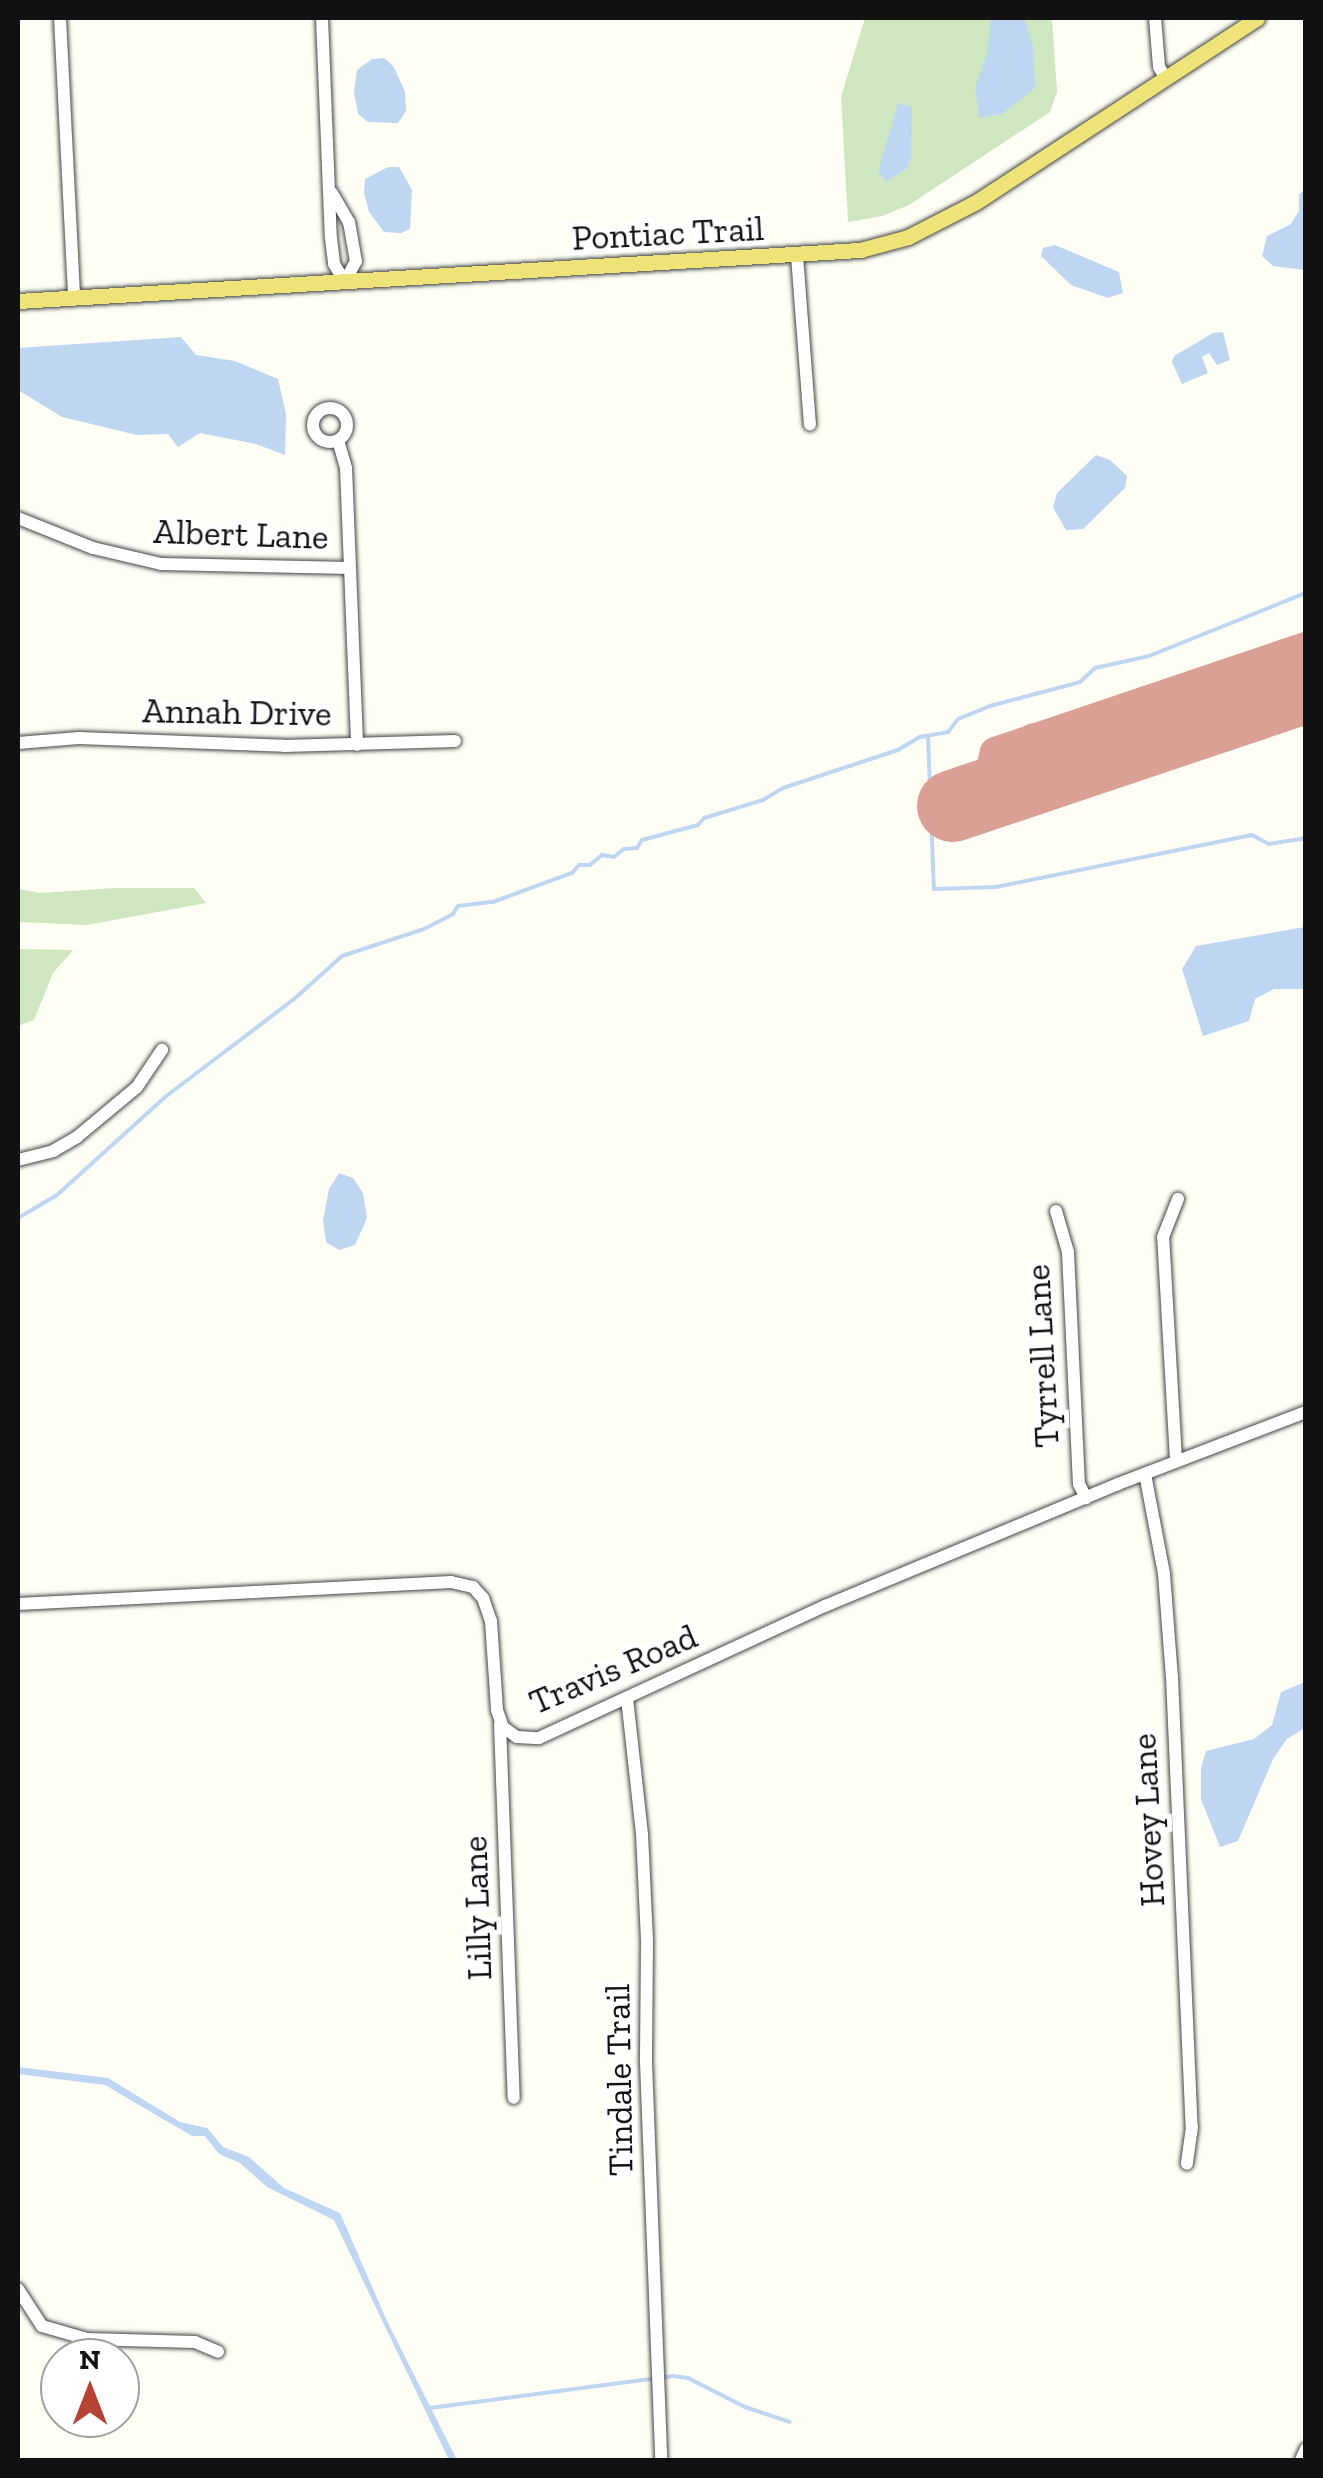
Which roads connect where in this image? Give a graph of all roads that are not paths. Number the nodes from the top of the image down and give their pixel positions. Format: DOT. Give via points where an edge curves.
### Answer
graph roads {
  1 [pos="60,18"];
  2 [pos="322,18"];
  3 [pos="1155,18"];
  4 [pos="1257,18"];
  5 [pos="1166,78"];
  6 [pos="332,192"];
  7 [pos="797,256"];
  8 [pos="345,282"];
  9 [pos="74,298"];
  10 [pos="18,300"];
  11 [pos="810,425"];
  12 [pos="338,440"];
  13 [pos="18,518"];
  14 [pos="350,568"];
  15 [pos="455,741"];
  16 [pos="18,744"];
  17 [pos="357,745"];
  18 [pos="162,1050"];
  19 [pos="18,1160"];
  20 [pos="1178,1198"];
  21 [pos="1056,1211"];
  22 [pos="1306,1412"];
  23 [pos="1176,1460"];
  24 [pos="1145,1474"];
  25 [pos="1086,1498"];
  26 [pos="18,1604"];
  27 [pos="626,1698"];
  28 [pos="499,1717"];
  29 [pos="514,2098"];
  30 [pos="1186,2164"];
  31 [pos="18,2289"];
  32 [pos="218,2352"];
  33 [pos="1306,2449"];
  34 [pos="661,2460"];
  35 [pos="1301,2460"];
  1 -- 9 [label="street"];
  2 -- 6 [label="street"];
  3 -- 5 [label="street"];
  4 -- 5 [label="main road, Pontiac Trail"];
  5 -- 7 [label="main road, Pontiac Trail" via="937,224 860,250"];
  6 -- 8 [label="street" via="332,252"];
  6 -- 8 [label="street" via="348,222 356,262"];
  7 -- 8 [label="main road, Pontiac Trail"];
  7 -- 11 [label="street"];
  8 -- 9 [label="main road, Pontiac Trail"];
  9 -- 10 [label="main road, Pontiac Trail"];
  12 -- 14 [label="street" via="346,468"];
  13 -- 14 [label="street, Albert Lane" via="93,548 161,564"];
  14 -- 17 [label="street"];
  15 -- 17 [label="street, Annah Drive"];
  16 -- 17 [label="street, Annah Drive" via="96,738"];
  18 -- 19 [label="street" via="137,1087 77,1137"];
  20 -- 23 [label="street" via="1163,1237"];
  21 -- 25 [label="street, Tyrrell Lane" via="1068,1252"];
  22 -- 23 [label="street, Travis Road"];
  23 -- 24 [label="street, Travis Road"];
  24 -- 25 [label="street, Travis Road"];
  24 -- 30 [label="street, Hovey Lane" via="1164,1574 1172,1676 1192,2127"];
  25 -- 27 [label="street, Travis Road"];
  26 -- 28 [label="street, Travis Road" via="452,1582 473,1587 488,1609"];
  27 -- 28 [label="street, Travis Road" via="539,1738 508,1733"];
  27 -- 34 [label="street, Tindale Trail" via="645,1906"];
  28 -- 29 [label="street, Lilly Lane"];
  31 -- 32 [label="street" via="42,2326 87,2339 195,2342"];
  33 -- 35 [label="street"];
}
